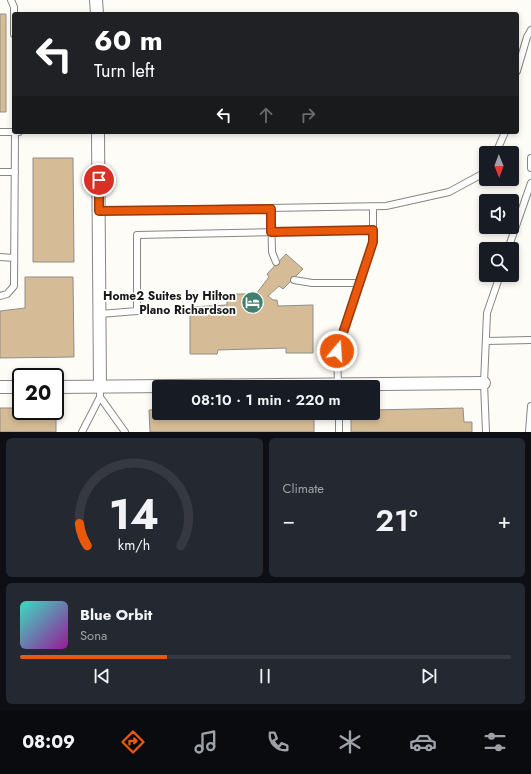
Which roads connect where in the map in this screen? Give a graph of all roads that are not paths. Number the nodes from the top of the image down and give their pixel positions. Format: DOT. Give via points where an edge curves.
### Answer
graph roads {
  1 [pos="11,0"];
  2 [pos="96,0"];
  3 [pos="14,12"];
  4 [pos="97,12"];
  5 [pos="531,30"];
  6 [pos="519,64"];
  7 [pos="0,132"];
  8 [pos="12,132"];
  9 [pos="15,134"];
  10 [pos="98,134"];
  11 [pos="503,134"];
  12 [pos="499,146"];
  13 [pos="531,158"];
  14 [pos="531,168"];
  15 [pos="0,172"];
  16 [pos="15,172"];
  17 [pos="479,176"];
  18 [pos="531,183"];
  19 [pos="373,207"];
  20 [pos="271,209"];
  21 [pos="99,211"];
  22 [pos="373,230"];
  23 [pos="271,232"];
  24 [pos="510,242"];
  25 [pos="0,258"];
  26 [pos="14,258"];
  27 [pos="276,262"];
  28 [pos="294,280"];
  29 [pos="497,282"];
  30 [pos="360,283"];
  31 [pos="0,296"];
  32 [pos="100,314"];
  33 [pos="531,340"];
  34 [pos="486,341"];
  35 [pos="338,380"];
  36 [pos="484,383"];
  37 [pos="380,385"];
  38 [pos="0,387"];
  39 [pos="12,387"];
  40 [pos="64,388"];
  41 [pos="152,391"];
  42 [pos="100,392"];
  43 [pos="531,406"];
  44 [pos="339,420"];
  45 [pos="82,432"];
  46 [pos="125,432"];
  47 [pos="339,432"];
  48 [pos="486,432"];
  49 [pos="529,432"];
  1 -- 3 [label="lane"];
  2 -- 4 [label="street"];
  5 -- 6 [label="lane"];
  7 -- 8 [label="lane"];
  9 -- 16 [label="lane"];
  10 -- 21 [label="street"];
  11 -- 12 [label="lane"];
  13 -- 14 [label="lane"];
  15 -- 16 [label="lane"];
  16 -- 26 [label="lane"];
  17 -- 19 [label="lane" via="449,192"];
  18 -- 24 [label="lane"];
  19 -- 20 [label="lane"];
  19 -- 22 [label="lane"];
  20 -- 21 [label="lane"];
  20 -- 23 [label="lane"];
  21 -- 32 [label="street"];
  22 -- 23 [label="lane"];
  22 -- 30 [label="lane" via="373,242"];
  23 -- 27 [label="lane" via="272,252"];
  23 -- 32 [label="lane" via="136,235 137,312"];
  25 -- 26 [label="lane"];
  26 -- 31 [label="lane" via="14,286 7,294"];
  28 -- 30 [label="lane"];
  29 -- 34 [label="lane" via="486,313"];
  30 -- 35 [label="lane" via="337,351"];
  32 -- 42 [label="street"];
  33 -- 34 [label="lane"];
  34 -- 36 [label="lane"];
  36 -- 37 [label="street"];
  36 -- 48 [label="lane"];
  38 -- 39 [label="street"];
  40 -- 42 [label="street"];
  41 -- 42 [label="street"];
  42 -- 45 [label="lane"];
  42 -- 46 [label="lane"];
  43 -- 49 [label="lane"];
  44 -- 47 [label="lane"];
}
